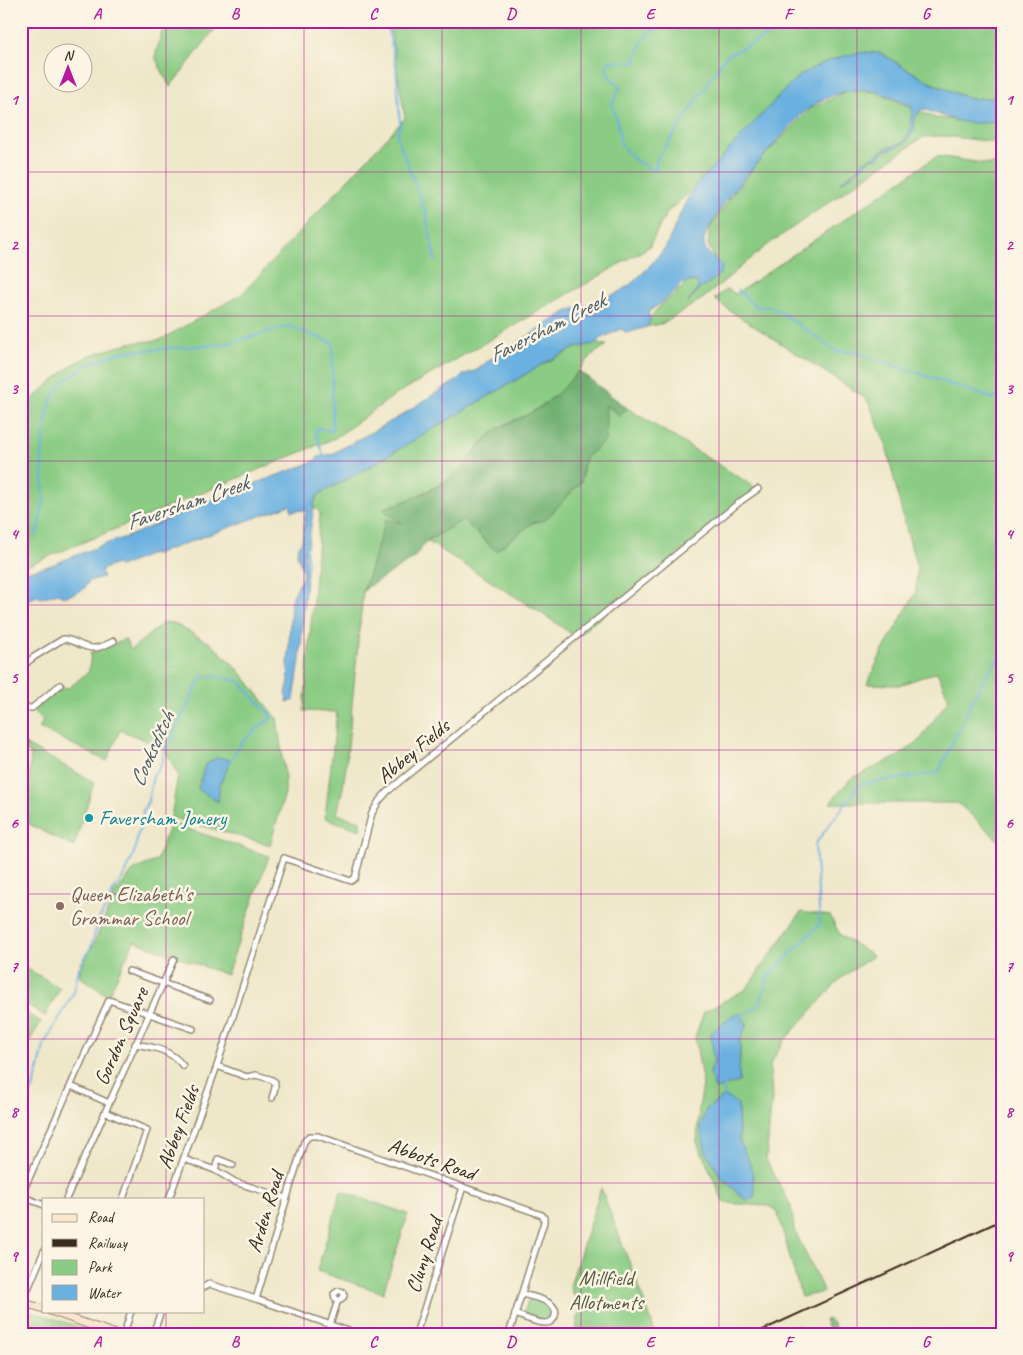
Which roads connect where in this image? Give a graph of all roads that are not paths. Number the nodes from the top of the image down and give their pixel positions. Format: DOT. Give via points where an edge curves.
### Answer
graph roads {
  1 [pos="758,489"];
  2 [pos="114,641"];
  3 [pos="21,667"];
  4 [pos="60,685"];
  5 [pos="21,708"];
  6 [pos="174,958"];
  7 [pos="129,971"];
  8 [pos="163,983"];
  9 [pos="210,1000"];
  10 [pos="149,1014"];
  11 [pos="193,1029"];
  12 [pos="135,1044"];
  13 [pos="184,1056"];
  14 [pos="178,1060"];
  15 [pos="183,1066"];
  16 [pos="217,1066"];
  17 [pos="71,1086"];
  18 [pos="272,1098"];
  19 [pos="109,1103"];
  20 [pos="105,1112"];
  21 [pos="308,1136"];
  22 [pos="184,1159"];
  23 [pos="233,1164"];
  24 [pos="214,1170"];
  25 [pos="463,1187"];
  26 [pos="21,1196"];
  27 [pos="66,1198"];
  28 [pos="123,1198"];
  29 [pos="170,1198"];
  30 [pos="286,1198"];
  31 [pos="42,1204"];
  32 [pos="42,1256"];
  33 [pos="205,1286"];
  34 [pos="522,1294"];
  35 [pos="256,1299"];
  36 [pos="338,1300"];
  37 [pos="22,1303"];
  38 [pos="42,1308"];
  39 [pos="57,1312"];
  40 [pos="131,1312"];
  41 [pos="161,1312"];
  42 [pos="71,1314"];
  43 [pos="515,1314"];
  44 [pos="330,1325"];
  45 [pos="116,1334"];
  46 [pos="124,1334"];
  47 [pos="153,1334"];
  48 [pos="328,1334"];
  49 [pos="357,1334"];
  50 [pos="416,1334"];
  51 [pos="508,1334"];
  1 -- 16 [label="street, Abbey Fields" via="388,791 372,813 355,878 346,881 284,858"];
  2 -- 3 [label="street" via="95,648 63,639"];
  4 -- 5 [label="street" via="32,708"];
  6 -- 8 [label="street, Gordon Square"];
  7 -- 8 [label="street, Gordon Square"];
  8 -- 9 [label="street, Gordon Square"];
  8 -- 10 [label="street, Gordon Square"];
  10 -- 11 [label="street"];
  10 -- 12 [label="street, Gordon Square"];
  10 -- 17 [label="street, Gordon Square" via="109,1000"];
  12 -- 14 [label="street" via="162,1049"];
  12 -- 19 [label="street, Gordon Square"];
  13 -- 14 [label="street"];
  14 -- 15 [label="street"];
  16 -- 18 [label="street, Abbey Fields" via="247,1077 256,1075 270,1079 275,1082"];
  16 -- 22 [label="street, Abbey Fields"];
  17 -- 19 [label="street, Gordon Square"];
  17 -- 26 [label="street"];
  19 -- 20 [label="street, Gordon Square"];
  20 -- 27 [label="street, Gordon Square"];
  20 -- 28 [label="street" via="147,1130"];
  21 -- 25 [label="street, Abbots Road" via="318,1136"];
  21 -- 30 [label="street, Arden Road"];
  22 -- 24 [label="street"];
  22 -- 29 [label="street, Abbey Fields"];
  23 -- 24 [label="street" via="218,1159"];
  24 -- 30 [label="street" via="235,1182"];
  25 -- 34 [label="street, Abbots Road" via="544,1218"];
  25 -- 50 [label="street, Cluny Road"];
  26 -- 31 [label="street"];
  30 -- 35 [label="street, Arden Road"];
  32 -- 37 [label="street"];
  33 -- 35 [label="street" via="209,1284"];
  34 -- 43 [label="street"];
  34 -- 43 [label="street" via="552,1304 555,1316 544,1323"];
  35 -- 44 [label="street"];
  36 -- 44 [label="street"];
  37 -- 38 [label="main road"];
  39 -- 42 [label="main road"];
  40 -- 46 [label="street"];
  41 -- 47 [label="street"];
  42 -- 45 [label="main road"];
  43 -- 51 [label="street"];
  44 -- 48 [label="street"];
  44 -- 49 [label="street"];
}
